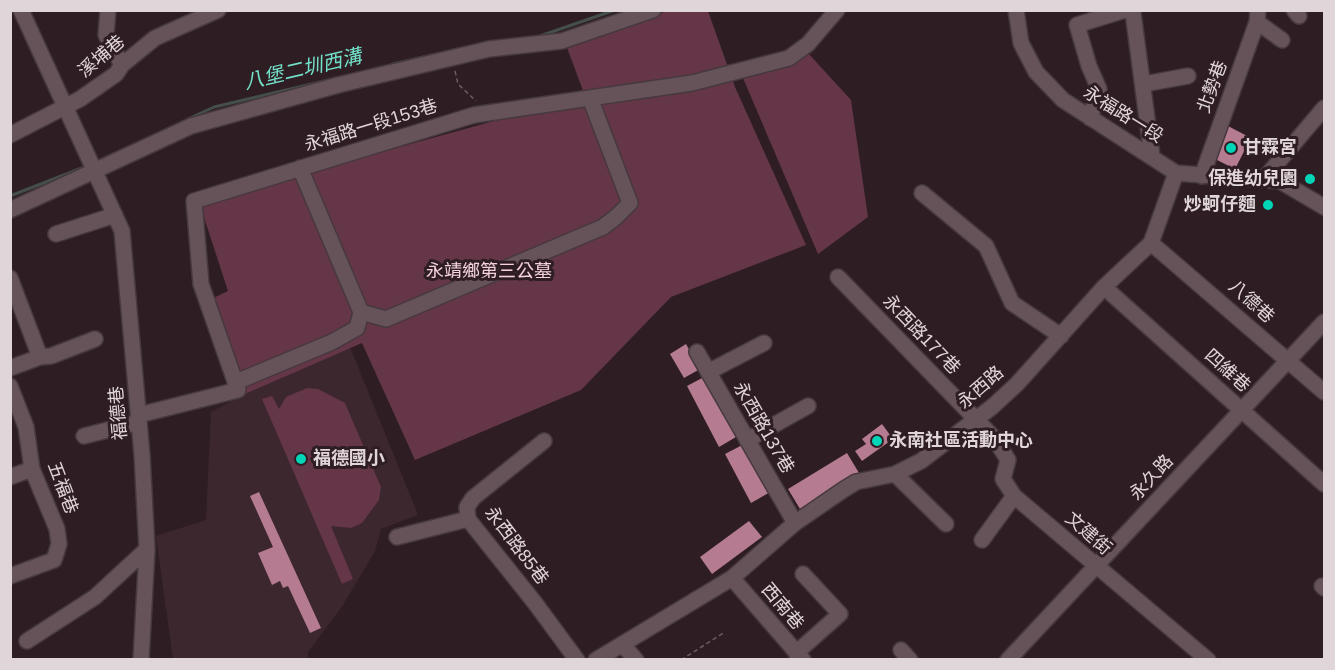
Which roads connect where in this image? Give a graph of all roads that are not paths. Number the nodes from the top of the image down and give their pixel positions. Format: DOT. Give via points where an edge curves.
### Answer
graph roads {
  1 [pos="21,10"];
  2 [pos="108,10"];
  3 [pos="218,10"];
  4 [pos="653,10"];
  5 [pos="837,10"];
  6 [pos="1016,10"];
  7 [pos="1129,12"];
  8 [pos="1258,16"];
  9 [pos="1282,40"];
  10 [pos="122,65"];
  11 [pos="1188,76"];
  12 [pos="1144,84"];
  13 [pos="590,98"];
  14 [pos="1324,108"];
  15 [pos="64,109"];
  16 [pos="1090,118"];
  17 [pos="10,135"];
  18 [pos="1152,156"];
  19 [pos="93,168"];
  20 [pos="300,168"];
  21 [pos="1176,173"];
  22 [pos="1202,176"];
  23 [pos="1263,180"];
  24 [pos="922,193"];
  25 [pos="1324,207"];
  26 [pos="10,210"];
  27 [pos="115,215"];
  28 [pos="56,234"];
  29 [pos="1151,243"];
  30 [pos="838,277"];
  31 [pos="10,278"];
  32 [pos="1104,287"];
  33 [pos="361,312"];
  34 [pos="1324,322"];
  35 [pos="1061,336"];
  36 [pos="95,339"];
  37 [pos="764,343"];
  38 [pos="697,352"];
  39 [pos="40,357"];
  40 [pos="1287,362"];
  41 [pos="10,368"];
  42 [pos="708,372"];
  43 [pos="236,382"];
  44 [pos="10,386"];
  45 [pos="1324,392"];
  46 [pos="808,406"];
  47 [pos="1241,410"];
  48 [pos="139,419"];
  49 [pos="975,420"];
  50 [pos="84,436"];
  51 [pos="747,440"];
  52 [pos="544,441"];
  53 [pos="32,469"];
  54 [pos="895,474"];
  55 [pos="10,477"];
  56 [pos="1324,484"];
  57 [pos="1014,496"];
  58 [pos="468,519"];
  59 [pos="795,524"];
  60 [pos="946,525"];
  61 [pos="397,537"];
  62 [pos="982,540"];
  63 [pos="147,549"];
  64 [pos="1096,567"];
  65 [pos="803,574"];
  66 [pos="10,576"];
  67 [pos="732,578"];
  68 [pos="27,641"];
  69 [pos="622,644"];
  70 [pos="799,656"];
  71 [pos="141,660"];
  72 [pos="576,660"];
  73 [pos="596,660"];
  74 [pos="636,660"];
  75 [pos="1008,660"];
  76 [pos="1208,660"];
  1 -- 15 [label="street, 福德巷"];
  2 -- 10 [label="street" via="106,35"];
  3 -- 10 [label="street, 溪埔巷" via="161,34"];
  4 -- 19 [label="street" via="562,41 489,49 338,84 191,126"];
  5 -- 13 [label="street, 永福路一段153巷" via="808,44 789,58 692,83"];
  6 -- 16 [label="street, 永福路一段" via="1021,43 1036,72 1064,100"];
  7 -- 12 [label="street"];
  7 -- 16 [label="street" via="1077,25 1099,89"];
  8 -- 9 [label="street"];
  8 -- 22 [label="street, 北勢巷"];
  10 -- 15 [label="street, 溪埔巷" via="116,74"];
  11 -- 12 [label="street"];
  12 -- 18 [label="street"];
  13 -- 20 [label="street, 永福路一段153巷" via="488,113"];
  13 -- 33 [label="street" via="630,202 616,217 603,227 386,319"];
  14 -- 23 [label="street"];
  15 -- 17 [label="street, 溪埔巷"];
  15 -- 19 [label="street, 福德巷"];
  16 -- 18 [label="street, 永福路一段"];
  18 -- 21 [label="street, 永福路一段"];
  19 -- 26 [label="street"];
  19 -- 27 [label="street, 福德巷"];
  20 -- 33 [label="street"];
  20 -- 43 [label="street, 永福路一段153巷" via="194,201 201,284"];
  21 -- 22 [label="street, 永福路一段"];
  21 -- 29 [label="street, 永西路"];
  22 -- 23 [label="street, 永福路一段"];
  23 -- 25 [label="street, 永福路一段" via="1280,181"];
  24 -- 35 [label="street" via="986,246 1012,303"];
  27 -- 28 [label="street"];
  27 -- 48 [label="street, 福德巷" via="122,231"];
  29 -- 32 [label="street, 永西路"];
  29 -- 40 [label="street, 八德巷"];
  30 -- 49 [label="street, 永西路177巷"];
  31 -- 39 [label="street"];
  32 -- 35 [label="street, 永西路"];
  32 -- 47 [label="street, 四維巷"];
  33 -- 43 [label="street" via="357,328"];
  34 -- 40 [label="street, 永久路"];
  35 -- 49 [label="street, 永西路" via="1017,384"];
  36 -- 39 [label="street"];
  37 -- 42 [label="street"];
  38 -- 42 [label="street, 永西路137巷"];
  39 -- 41 [label="street"];
  40 -- 45 [label="street, 八德巷"];
  40 -- 47 [label="street, 永久路"];
  42 -- 51 [label="street, 永西路137巷"];
  43 -- 48 [label="street" via="238,390"];
  44 -- 53 [label="street, 五福巷" via="26,427"];
  46 -- 51 [label="street"];
  47 -- 56 [label="street, 四維巷"];
  47 -- 64 [label="street, 永久路"];
  48 -- 50 [label="street"];
  48 -- 63 [label="street, 福德巷"];
  49 -- 54 [label="street, 永西路" via="921,461"];
  49 -- 57 [label="street" via="995,439 1008,460 1003,479"];
  51 -- 59 [label="street, 永西路137巷"];
  52 -- 58 [label="street, 永西路85巷" via="473,498 466,507"];
  53 -- 55 [label="street"];
  53 -- 66 [label="street, 五福巷" via="57,529 58,553 54,560"];
  54 -- 59 [label="street, 永西路" via="856,482"];
  54 -- 60 [label="street"];
  57 -- 62 [label="street"];
  57 -- 64 [label="street, 文建街"];
  58 -- 61 [label="street"];
  58 -- 72 [label="street, 永西路85巷"];
  59 -- 67 [label="street, 永西路"];
  63 -- 68 [label="street" via="95,597"];
  63 -- 71 [label="street, 福德巷"];
  64 -- 75 [label="street, 永久路"];
  64 -- 76 [label="street, 文建街"];
  65 -- 70 [label="street" via="840,614"];
  67 -- 69 [label="street, 永西路"];
  67 -- 70 [label="street, 西南巷"];
  69 -- 73 [label="street, 永西路"];
  69 -- 74 [label="street"];
}
